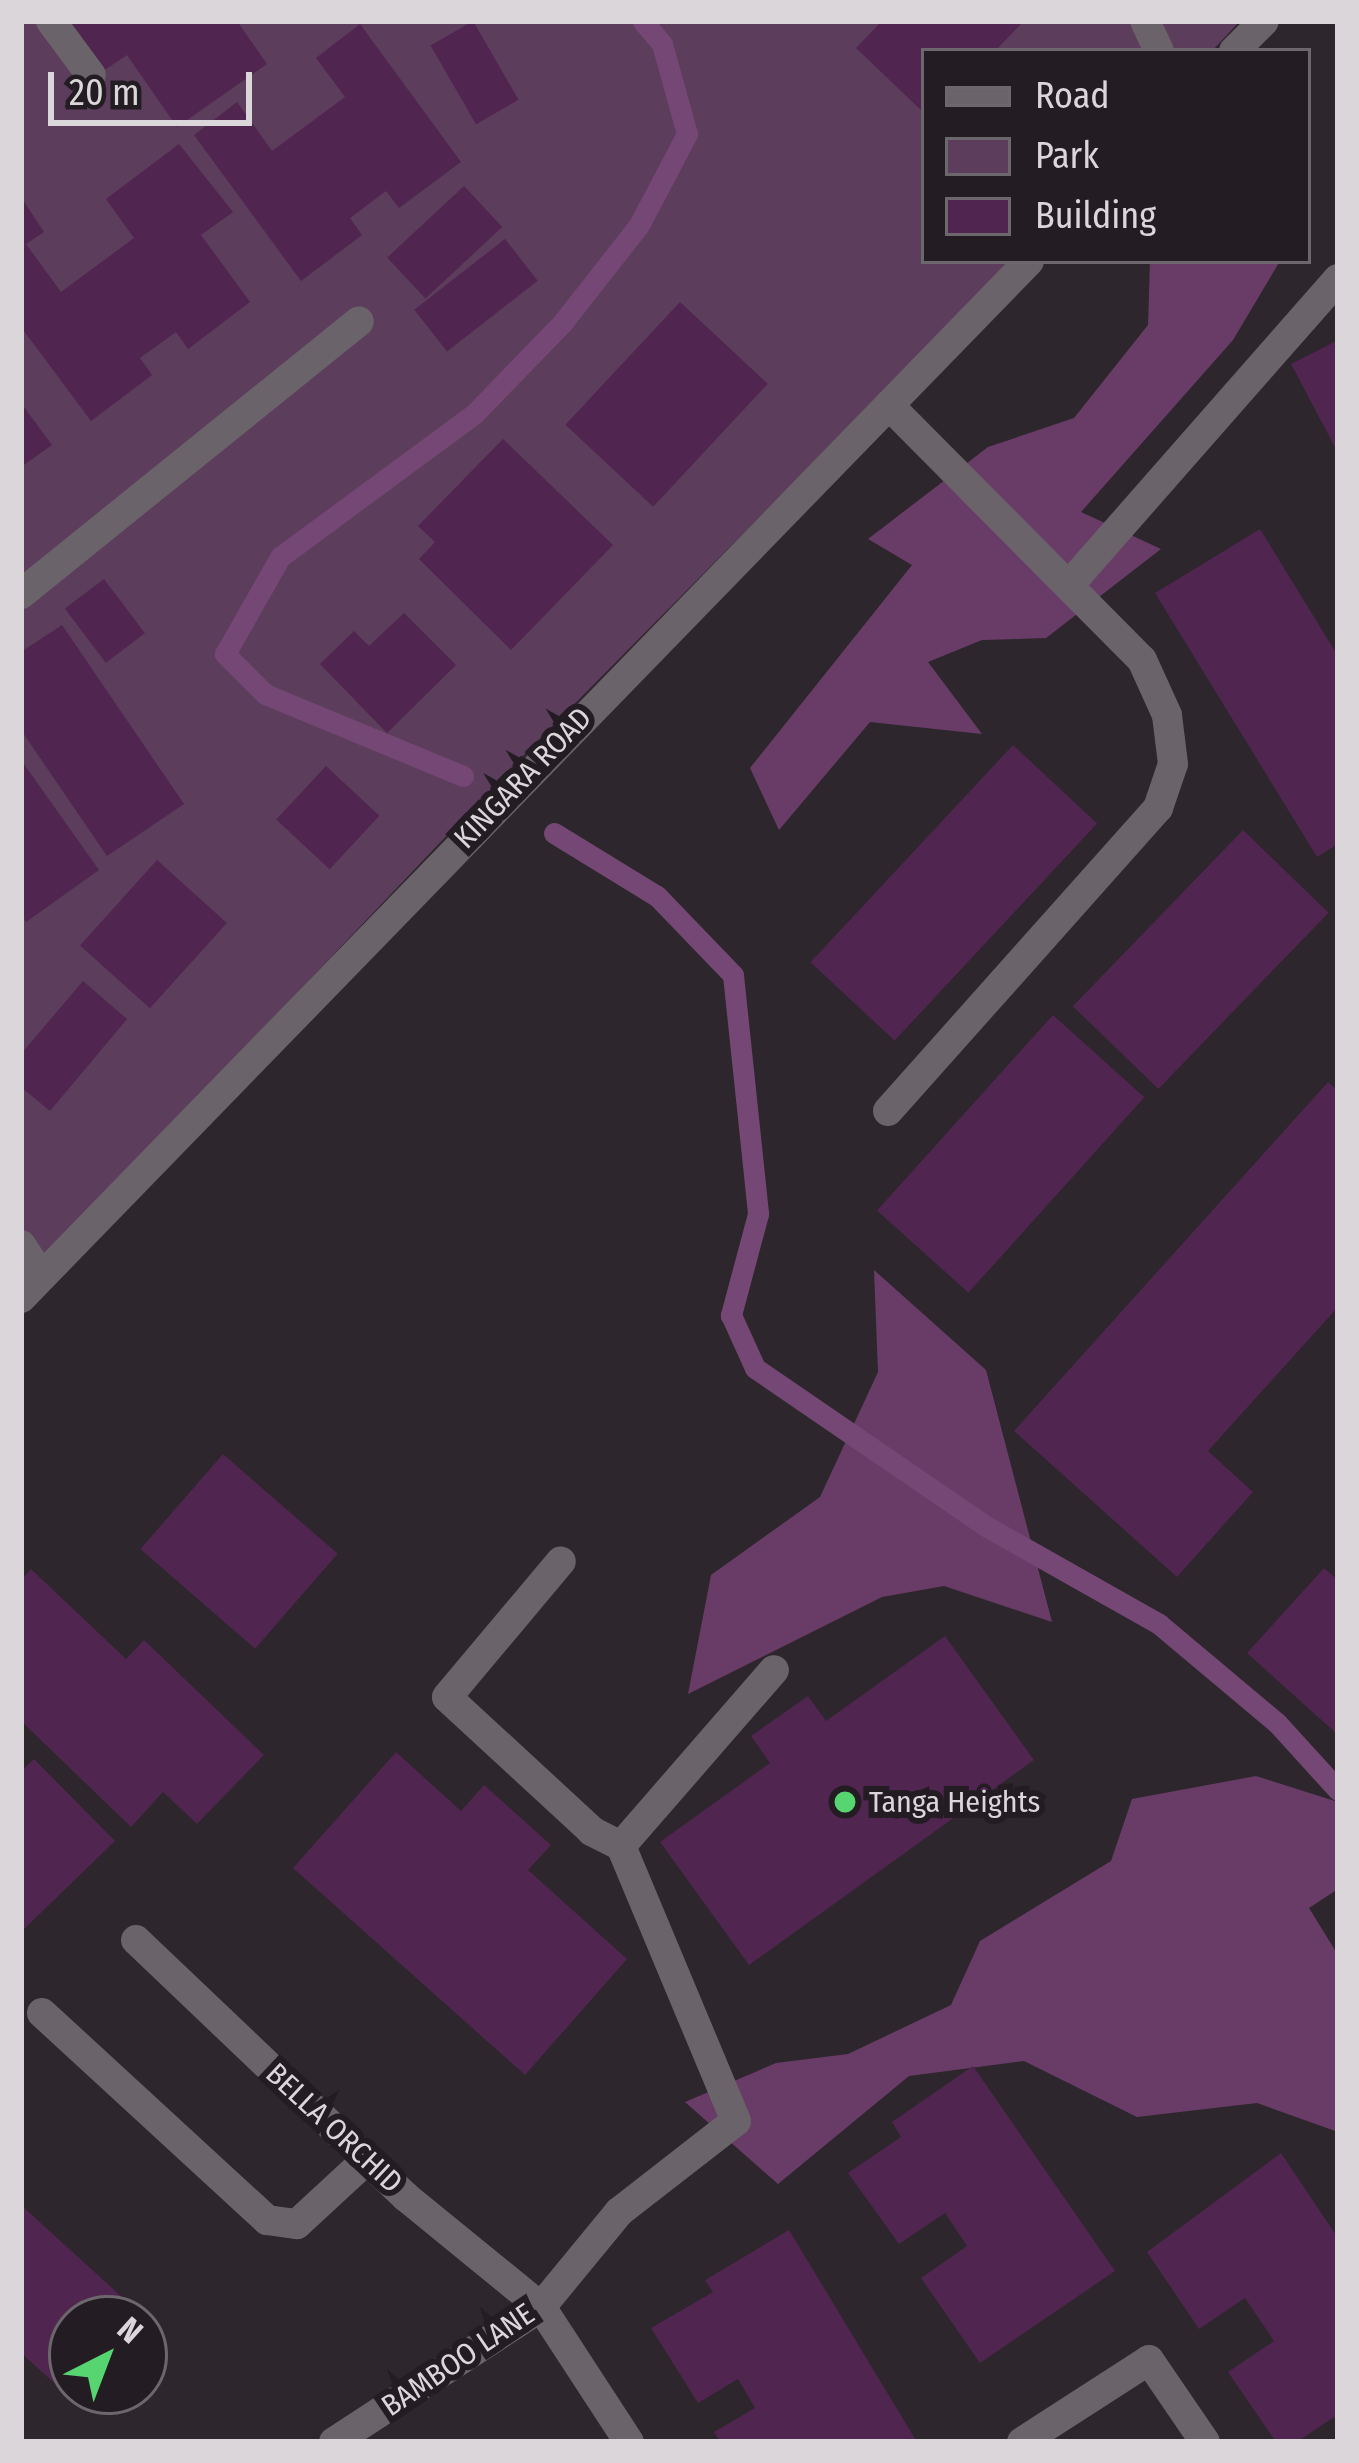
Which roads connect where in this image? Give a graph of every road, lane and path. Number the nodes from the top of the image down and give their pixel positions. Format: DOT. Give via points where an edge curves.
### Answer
graph roads {
  1 [pos="51,21"];
  2 [pos="1145,21"];
  3 [pos="1264,21"];
  4 [pos="1158,48"];
  5 [pos="1237,48"];
  6 [pos="91,75"];
  7 [pos="1026,264"];
  8 [pos="1338,279"];
  9 [pos="359,321"];
  10 [pos="889,405"];
  11 [pos="1070,584"];
  12 [pos="21,594"];
  13 [pos="887,1111"];
  14 [pos="21,1245"];
  15 [pos="31,1287"];
  16 [pos="561,1561"];
  17 [pos="774,1670"];
  18 [pos="621,1846"];
  19 [pos="136,1940"];
  20 [pos="42,2013"];
  21 [pos="367,2160"];
  22 [pos="541,2308"];
  23 [pos="334,2442"];
  24 [pos="629,2442"];
  25 [pos="1022,2442"];
  26 [pos="1205,2442"];
  1 -- 6 [label="street"];
  2 -- 4 [label="street"];
  3 -- 5 [label="street"];
  7 -- 10 [label="street, KINGARA ROAD"];
  8 -- 11 [label="street"];
  9 -- 12 [label="street"];
  10 -- 11 [label="street"];
  10 -- 15 [label="street, KINGARA ROAD"];
  11 -- 13 [label="street" via="1142,660 1167,715 1173,764 1158,808"];
  14 -- 15 [label="street"];
  16 -- 18 [label="street" via="447,1697 592,1831"];
  17 -- 18 [label="street"];
  18 -- 22 [label="street, BAMBOO LANE" via="736,2121 619,2212"];
  19 -- 21 [label="street, BELLA ORCHID"];
  20 -- 21 [label="street" via="267,2220 297,2224"];
  21 -- 22 [label="street, BELLA ORCHID"];
  22 -- 23 [label="street, BAMBOO LANE"];
  22 -- 24 [label="street, BELLA ORCHID"];
  25 -- 26 [label="street" via="1149,2360"];
}
